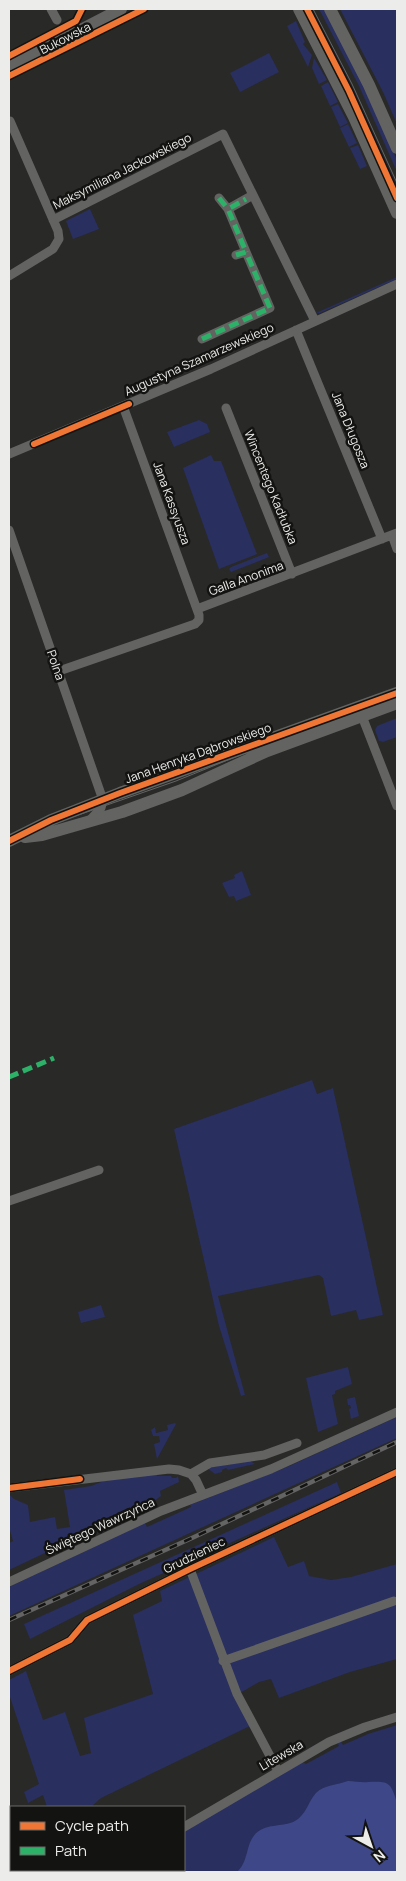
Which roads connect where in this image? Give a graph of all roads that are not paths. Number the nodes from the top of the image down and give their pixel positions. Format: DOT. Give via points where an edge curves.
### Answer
graph roads {
  1 [pos="51,9"];
  2 [pos="122,9"];
  3 [pos="300,9"];
  4 [pos="330,9"];
  5 [pos="57,20"];
  6 [pos="9,67"];
  7 [pos="10,121"];
  8 [pos="397,148"];
  9 [pos="253,195"];
  10 [pos="219,198"];
  11 [pos="228,209"];
  12 [pos="397,213"];
  13 [pos="53,220"];
  14 [pos="246,252"];
  15 [pos="236,256"];
  16 [pos="9,276"];
  17 [pos="397,284"];
  18 [pos="315,321"];
  19 [pos="296,330"];
  20 [pos="202,339"];
  21 [pos="123,406"];
  22 [pos="226,408"];
  23 [pos="9,454"];
  24 [pos="9,530"];
  25 [pos="395,534"];
  26 [pos="382,539"];
  27 [pos="397,548"];
  28 [pos="292,574"];
  29 [pos="197,609"];
  30 [pos="58,671"];
  31 [pos="397,693"];
  32 [pos="397,704"];
  33 [pos="360,712"];
  34 [pos="103,800"];
  35 [pos="397,806"];
  36 [pos="122,812"];
  37 [pos="87,823"];
  38 [pos="13,839"];
  39 [pos="99,1170"];
  40 [pos="9,1201"];
  41 [pos="397,1412"];
  42 [pos="296,1443"];
  43 [pos="191,1474"];
  44 [pos="396,1476"];
  45 [pos="9,1488"];
  46 [pos="203,1495"];
  47 [pos="190,1569"];
  48 [pos="9,1582"];
  49 [pos="394,1601"];
  50 [pos="223,1661"];
  51 [pos="9,1671"];
  52 [pos="397,1717"];
  53 [pos="278,1771"];
  54 [pos="185,1826"];
  1 -- 5 [label="street"];
  2 -- 6 [label="street, Bukowska"];
  3 -- 12 [label="street"];
  4 -- 8 [label="street"];
  7 -- 13 [label="street"];
  9 -- 11 [label="street"];
  9 -- 13 [label="street, Maksymiliana Jackowskiego" via="223,134"];
  9 -- 18 [label="street"];
  10 -- 11 [label="street"];
  11 -- 14 [label="street"];
  13 -- 16 [label="street, Maksymiliana Jackowskiego" via="59,239 53,249"];
  14 -- 15 [label="street"];
  14 -- 20 [label="street" via="270,308"];
  17 -- 18 [label="street, Augustyna Szamarzewskiego"];
  18 -- 19 [label="street, Augustyna Szamarzewskiego"];
  19 -- 21 [label="street, Augustyna Szamarzewskiego"];
  19 -- 26 [label="street, Jana Długosza"];
  21 -- 23 [label="street, Augustyna Szamarzewskiego"];
  21 -- 29 [label="street, Jana Kassyusza"];
  22 -- 28 [label="street, Wincentego Kadłubka"];
  24 -- 30 [label="street, Polna"];
  25 -- 26 [label="street, Galla Anonima"];
  25 -- 27 [label="street"];
  26 -- 28 [label="street, Galla Anonima"];
  28 -- 29 [label="street, Galla Anonima"];
  29 -- 30 [label="street, Galla Anonima" via="200,617 195,624"];
  30 -- 34 [label="street, Polna"];
  31 -- 33 [label="street, Jana Henryka Dąbrowskiego"];
  32 -- 33 [label="street, Jana Henryka Dąbrowskiego"];
  33 -- 34 [label="street, Jana Henryka Dąbrowskiego"];
  33 -- 35 [label="street"];
  33 -- 36 [label="street, Jana Henryka Dąbrowskiego" via="182,790"];
  34 -- 36 [label="street" via="112,810"];
  34 -- 37 [label="street" via="101,808"];
  34 -- 38 [label="street, Jana Henryka Dąbrowskiego"];
  36 -- 37 [label="street, Jana Henryka Dąbrowskiego"];
  37 -- 38 [label="street, Jana Henryka Dąbrowskiego"];
  39 -- 40 [label="street"];
  41 -- 46 [label="street, Świętego Wawrzyńca" via="271,1469"];
  42 -- 43 [label="street" via="264,1455 210,1463"];
  43 -- 45 [label="street" via="169,1469"];
  43 -- 46 [label="street"];
  44 -- 47 [label="street, Grudzieniec"];
  46 -- 48 [label="street, Świętego Wawrzyńca" via="136,1522"];
  47 -- 50 [label="street"];
  47 -- 51 [label="street, Grudzieniec" via="87,1620 70,1640"];
  49 -- 50 [label="street"];
  50 -- 53 [label="street"];
  52 -- 53 [label="street, Litewska" via="338,1738"];
  53 -- 54 [label="street, Litewska"];
}
